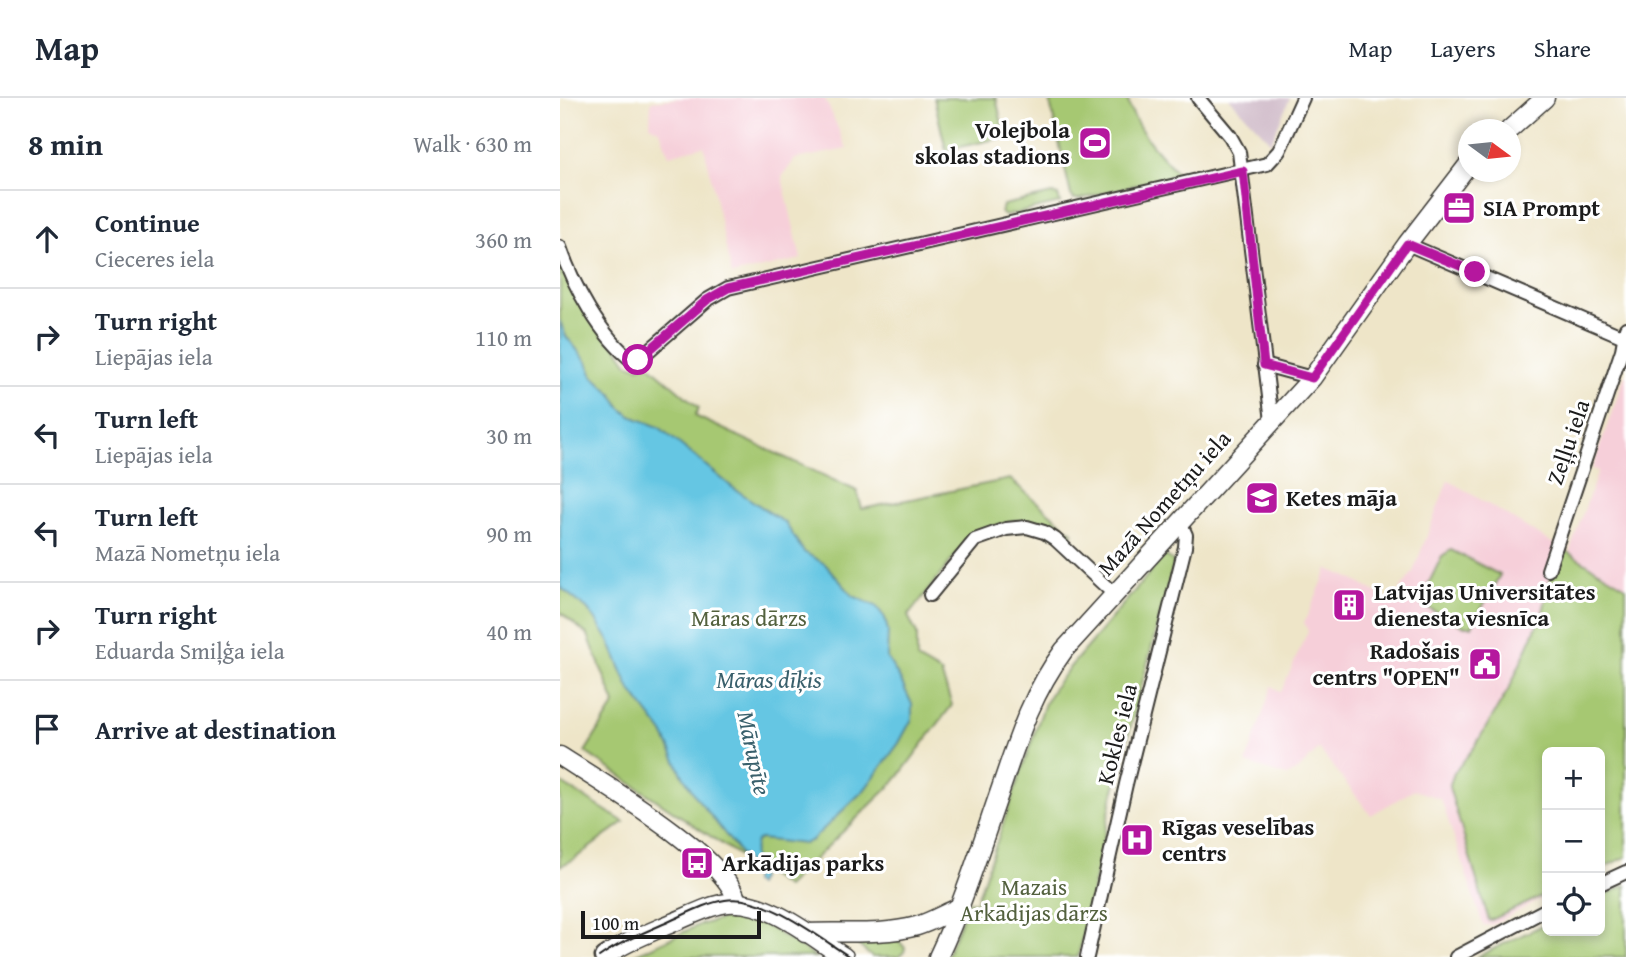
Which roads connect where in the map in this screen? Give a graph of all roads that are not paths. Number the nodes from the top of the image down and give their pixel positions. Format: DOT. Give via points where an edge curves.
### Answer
graph roads {
  1 [pos="1198,98"];
  2 [pos="1303,98"];
  3 [pos="1545,98"];
  4 [pos="1521,119"];
  5 [pos="1243,171"];
  6 [pos="1458,178"];
  7 [pos="1407,244"];
  8 [pos="560,247"];
  9 [pos="1625,335"];
  10 [pos="1264,365"];
  11 [pos="1312,378"];
  12 [pos="1272,421"];
  13 [pos="1180,522"];
  14 [pos="1548,570"];
  15 [pos="1114,594"];
  16 [pos="930,595"];
  17 [pos="560,756"];
  18 [pos="1626,872"];
  19 [pos="1605,882"];
  20 [pos="737,903"];
  21 [pos="958,908"];
  22 [pos="1542,912"];
  23 [pos="805,933"];
  24 [pos="604,957"];
  25 [pos="844,957"];
  26 [pos="938,957"];
  27 [pos="1087,957"];
  28 [pos="1456,957"];
  1 -- 5 [label="street" via="1230,136"];
  2 -- 5 [label="street" via="1274,159"];
  3 -- 4 [label="street"];
  5 -- 8 [label="street" via="728,288 633,361 600,324"];
  5 -- 10 [label="street"];
  6 -- 7 [label="street, Mazā Nometņu iela"];
  7 -- 9 [label="street"];
  7 -- 11 [label="street, Mazā Nometņu iela"];
  9 -- 14 [label="street, Zeļļu iela"];
  10 -- 11 [label="street"];
  10 -- 12 [label="street"];
  11 -- 12 [label="street, Mazā Nometņu iela"];
  12 -- 13 [label="street, Mazā Nometņu iela"];
  13 -- 15 [label="street, Mazā Nometņu iela"];
  13 -- 27 [label="street, Kokles iela" via="1185,547"];
  15 -- 16 [label="street" via="1055,539 1027,527 975,540"];
  15 -- 21 [label="street, Mazā Nometņu iela" via="1038,687"];
  17 -- 20 [label="street" via="641,808 716,867 733,889"];
  18 -- 19 [label="street"];
  20 -- 23 [label="street" via="763,908"];
  20 -- 24 [label="street" via="697,912"];
  21 -- 23 [label="street" via="897,930"];
  21 -- 26 [label="street, Mazā Nometņu iela"];
  22 -- 28 [label="street"];
  23 -- 25 [label="street"];
}
